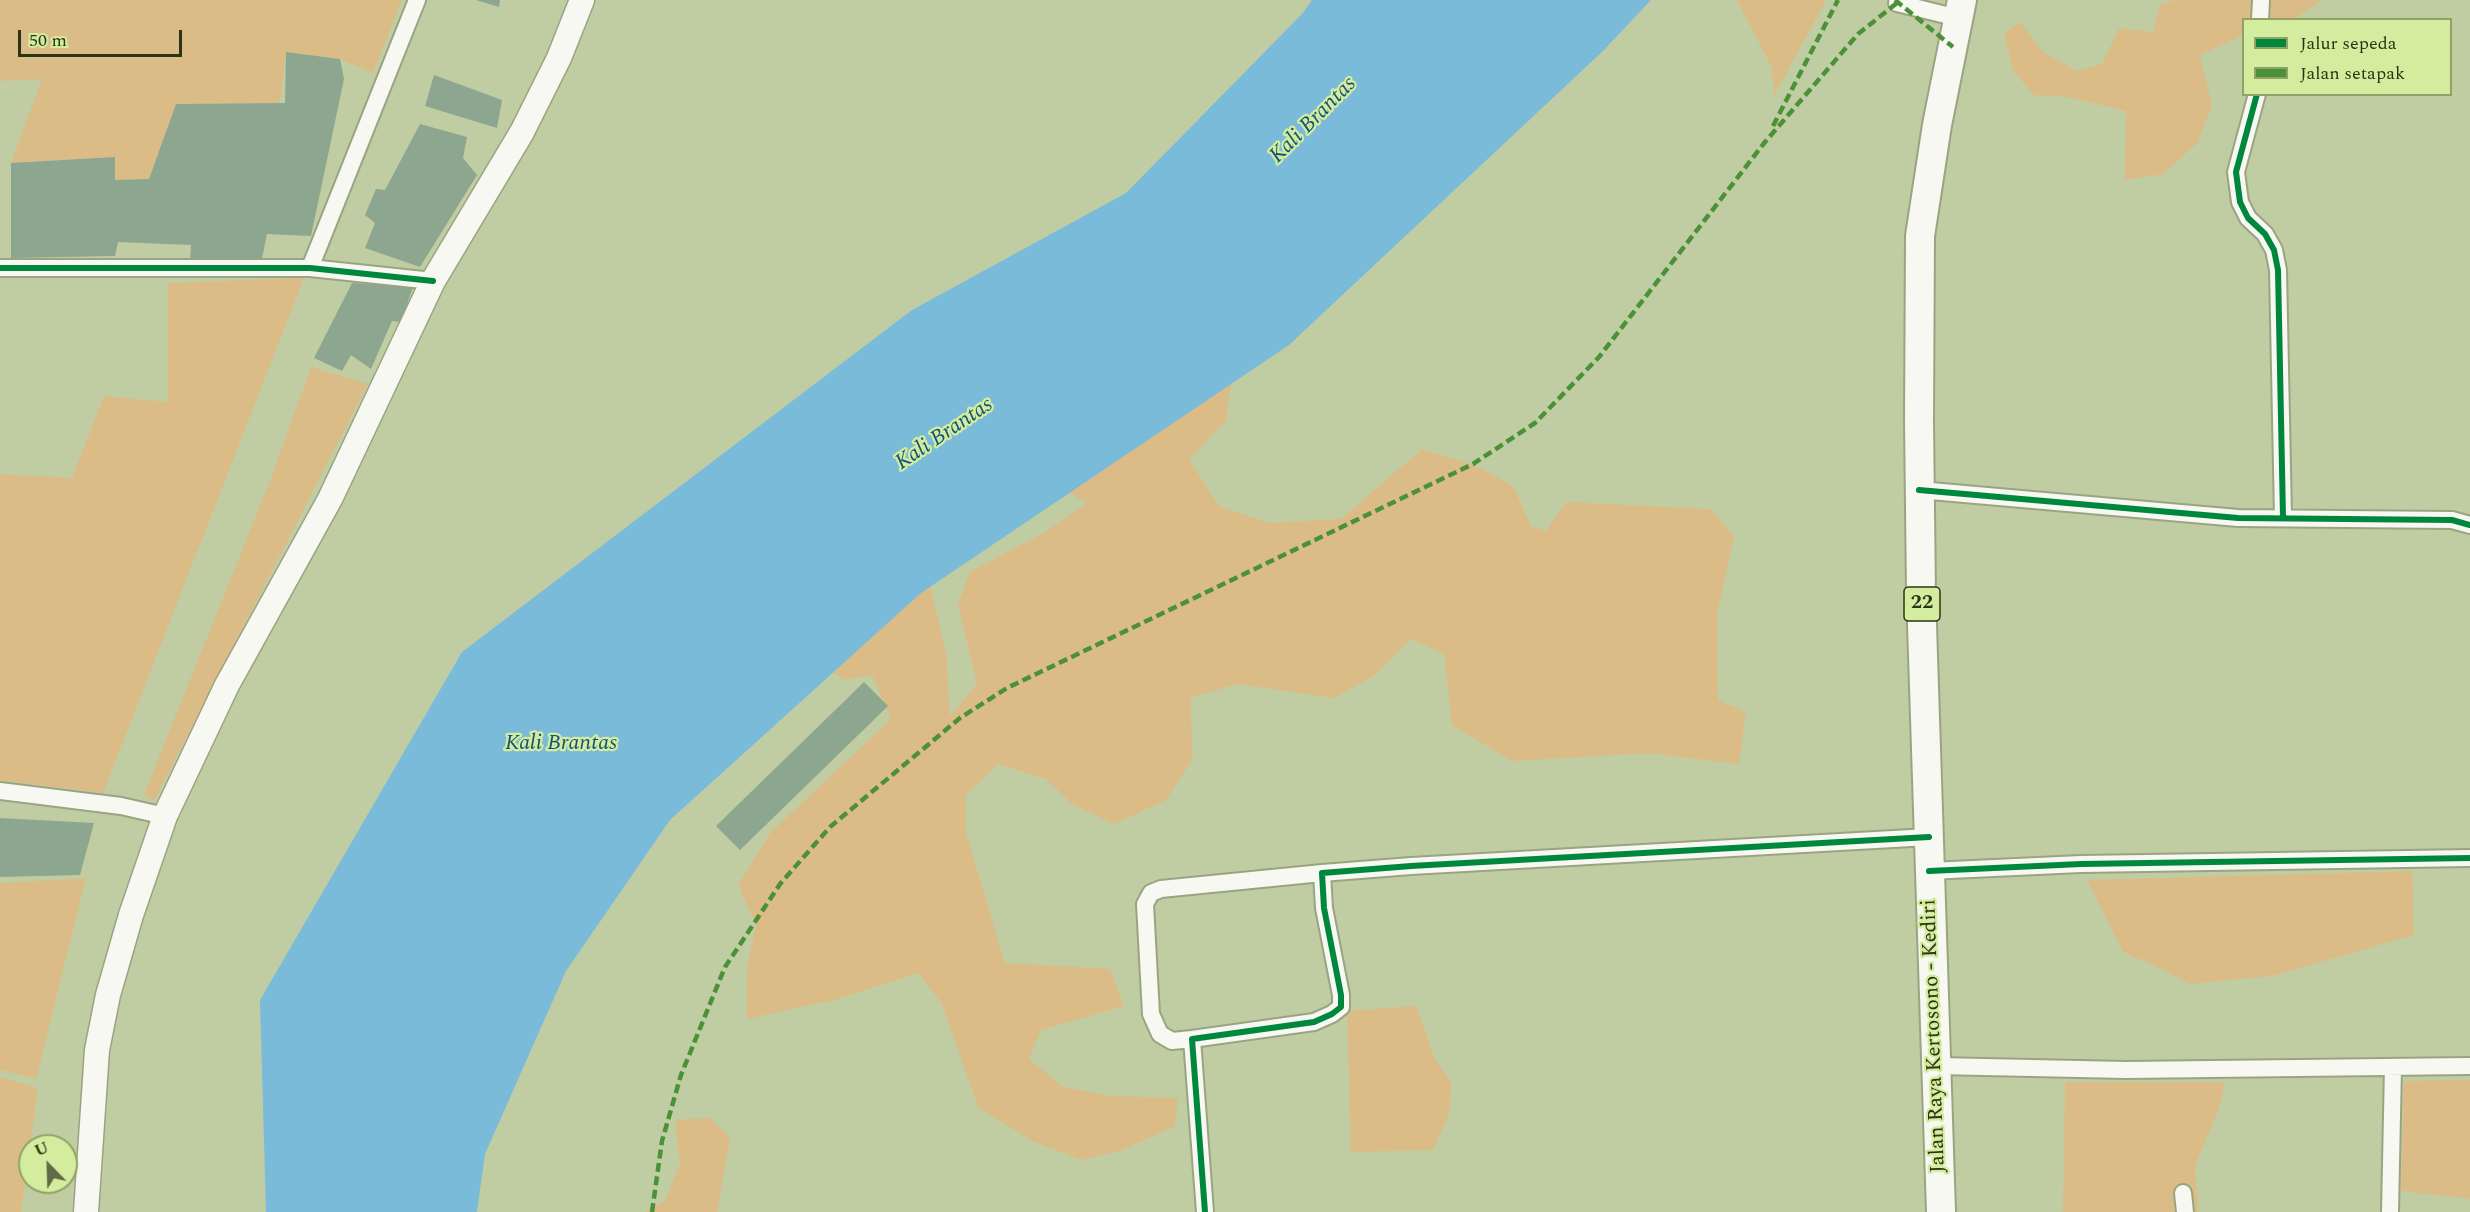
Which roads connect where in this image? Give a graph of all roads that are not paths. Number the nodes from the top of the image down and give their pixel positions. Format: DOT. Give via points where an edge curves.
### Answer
graph roads {
  1 [pos="417,0"];
  2 [pos="582,0"];
  3 [pos="2261,0"];
  4 [pos="1898,3"];
  5 [pos="1960,9"];
  6 [pos="2259,18"];
  7 [pos="2256,96"];
  8 [pos="0,268"];
  9 [pos="310,268"];
  10 [pos="432,281"];
  11 [pos="1919,490"];
  12 [pos="2283,517"];
  13 [pos="2470,525"];
  14 [pos="0,791"];
  15 [pos="165,816"];
  16 [pos="1929,837"];
  17 [pos="2470,858"];
  18 [pos="1929,871"];
  19 [pos="1322,873"];
  20 [pos="1192,1039"];
  21 [pos="1937,1065"];
  22 [pos="2470,1066"];
  23 [pos="2393,1067"];
  24 [pos="2182,1193"];
  25 [pos="86,1212"];
  26 [pos="1206,1212"];
  27 [pos="1941,1212"];
  28 [pos="2185,1212"];
  29 [pos="2390,1212"];
  1 -- 9 [label="street"];
  2 -- 10 [label="main road" via="559,58 522,132"];
  3 -- 6 [label="street"];
  4 -- 5 [label="street"];
  5 -- 11 [label="highway, Jalan Raya Kertosono - Kediri / 22" via="1920,236"];
  7 -- 12 [label="street" via="2236,172 2241,202 2248,218 2265,234 2274,250 2278,270"];
  8 -- 9 [label="street"];
  9 -- 10 [label="street"];
  10 -- 15 [label="main road" via="330,499 227,685"];
  11 -- 12 [label="street" via="2238,518"];
  11 -- 16 [label="highway, Jalan Raya Kertosono - Kediri / 22"];
  12 -- 13 [label="street" via="2452,520"];
  14 -- 15 [label="street" via="121,806"];
  15 -- 25 [label="main road" via="131,915 97,1050"];
  16 -- 18 [label="highway, Jalan Raya Kertosono - Kediri / 22"];
  16 -- 19 [label="street"];
  17 -- 18 [label="street" via="2081,864"];
  18 -- 21 [label="highway, Jalan Raya Kertosono - Kediri / 22"];
  19 -- 20 [label="street" via="1341,1007 1314,1022"];
  19 -- 20 [label="street" via="1151,893 1146,904 1152,1014 1160,1034 1172,1041"];
  20 -- 26 [label="street"];
  21 -- 23 [label="street" via="2126,1071"];
  21 -- 27 [label="highway, Jalan Raya Kertosono - Kediri / 22"];
  22 -- 23 [label="street"];
  23 -- 29 [label="street"];
  24 -- 28 [label="street"];
}
